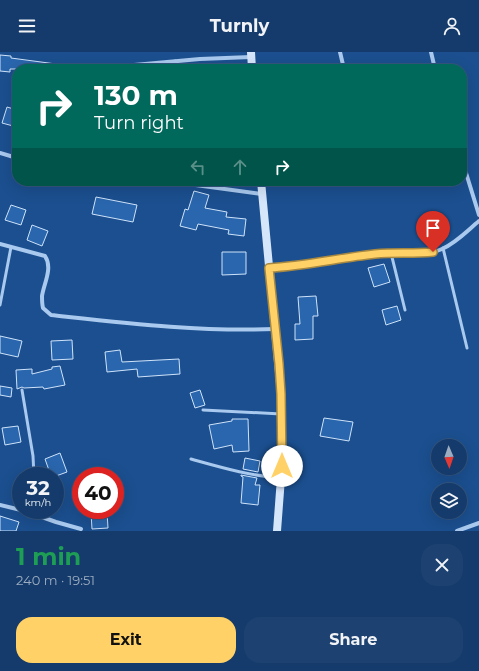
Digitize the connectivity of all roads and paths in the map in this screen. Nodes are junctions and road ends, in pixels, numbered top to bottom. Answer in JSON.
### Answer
{"nodes":[{"id":1,"x":340,"y":52,"type":"edge"},
{"id":2,"x":431,"y":52,"type":"edge"},
{"id":3,"x":251,"y":54,"type":"edge"},
{"id":4,"x":175,"y":61,"type":"junction"},
{"id":5,"x":144,"y":64,"type":"edge"},
{"id":6,"x":175,"y":64,"type":"edge"},
{"id":7,"x":252,"y":64,"type":"edge"},
{"id":8,"x":343,"y":64,"type":"edge"},
{"id":9,"x":434,"y":64,"type":"edge"},
{"id":10,"x":0,"y":153,"type":"edge"},
{"id":11,"x":12,"y":157,"type":"edge"},
{"id":12,"x":467,"y":176,"type":"edge"},
{"id":13,"x":203,"y":186,"type":"edge"},
{"id":14,"x":261,"y":186,"type":"edge"},
{"id":15,"x":262,"y":194,"type":"junction"},
{"id":16,"x":479,"y":215,"type":"edge"},
{"id":17,"x":479,"y":221,"type":"edge"},
{"id":18,"x":0,"y":244,"type":"edge"},
{"id":19,"x":11,"y":247,"type":"junction"},
{"id":20,"x":443,"y":248,"type":"junction"},
{"id":21,"x":392,"y":253,"type":"junction"},
{"id":22,"x":269,"y":268,"type":"junction"},
{"id":23,"x":0,"y":306,"type":"edge"},
{"id":24,"x":405,"y":310,"type":"dead end"},
{"id":25,"x":276,"y":329,"type":"junction"},
{"id":26,"x":467,"y":348,"type":"dead end"},
{"id":27,"x":22,"y":390,"type":"dead end"},
{"id":28,"x":203,"y":410,"type":"dead end"},
{"id":29,"x":281,"y":414,"type":"junction"},
{"id":30,"x":191,"y":459,"type":"dead end"},
{"id":31,"x":34,"y":467,"type":"edge"},
{"id":32,"x":281,"y":478,"type":"junction"},
{"id":33,"x":0,"y":505,"type":"edge"},
{"id":34,"x":12,"y":508,"type":"edge"},
{"id":35,"x":54,"y":519,"type":"edge"},
{"id":36,"x":479,"y":523,"type":"edge"},
{"id":37,"x":81,"y":529,"type":"dead end"},
{"id":38,"x":277,"y":531,"type":"edge"},
{"id":39,"x":457,"y":531,"type":"edge"}],
"edges":[{"from":1,"to":8,"type":"street"},
{"from":2,"to":9,"type":"street"},
{"from":3,"to":4,"type":"street"},
{"from":3,"to":7,"type":"street"},
{"from":4,"to":5,"type":"street"},
{"from":4,"to":6,"type":"lane"},
{"from":10,"to":11,"type":"street"},
{"from":12,"to":16,"type":"street"},
{"from":13,"to":15,"type":"street"},
{"from":14,"to":15,"type":"street"},
{"from":15,"to":22,"type":"street"},
{"from":17,"to":20,"type":"street"},
{"from":18,"to":19,"type":"street"},
{"from":19,"to":23,"type":"lane"},
{"from":19,"to":25,"type":"street"},
{"from":20,"to":21,"type":"street"},
{"from":20,"to":26,"type":"lane"},
{"from":21,"to":22,"type":"street"},
{"from":21,"to":24,"type":"lane"},
{"from":22,"to":25,"type":"street"},
{"from":25,"to":29,"type":"street"},
{"from":27,"to":31,"type":"lane"},
{"from":28,"to":29,"type":"lane"},
{"from":29,"to":32,"type":"street"},
{"from":30,"to":32,"type":"lane"},
{"from":32,"to":38,"type":"street"},
{"from":33,"to":34,"type":"street"},
{"from":35,"to":37,"type":"street"},
{"from":36,"to":39,"type":"street"}]}
